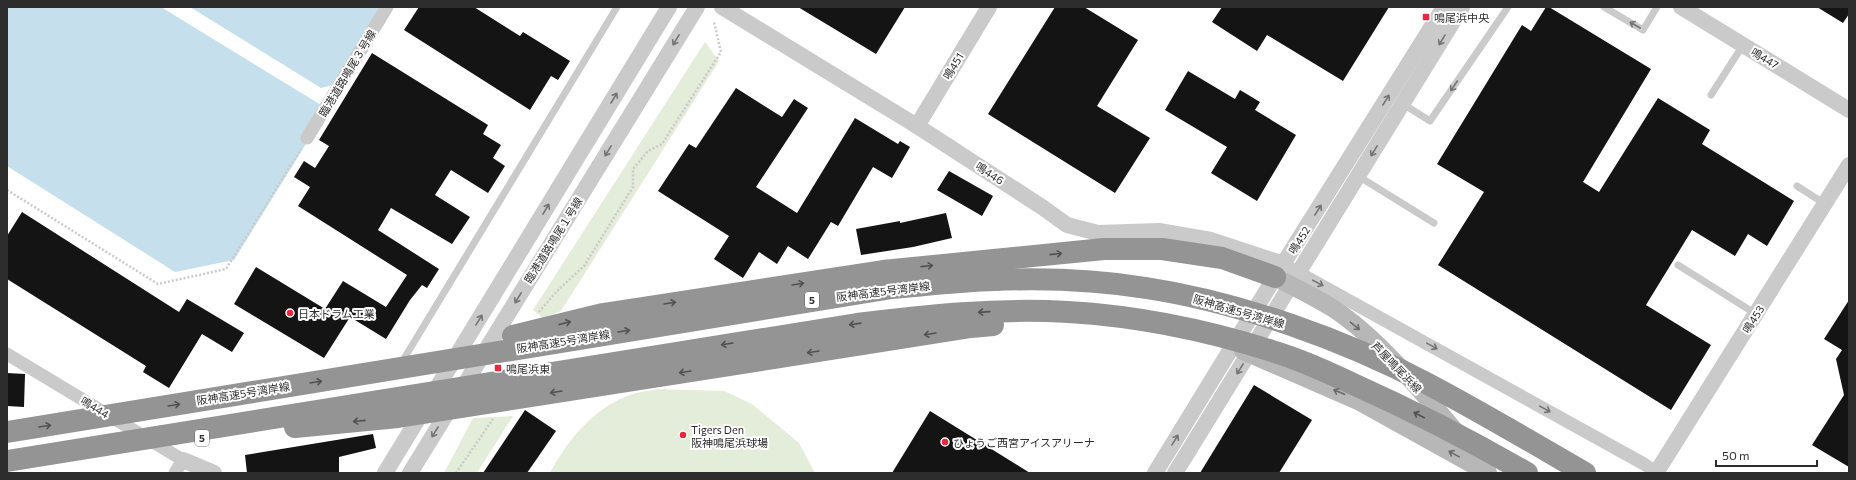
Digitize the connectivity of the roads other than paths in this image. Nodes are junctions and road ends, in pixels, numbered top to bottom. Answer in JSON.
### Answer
{"nodes":[{"id":1,"x":387,"y":7,"type":"edge"},
{"id":2,"x":618,"y":7,"type":"edge"},
{"id":3,"x":669,"y":7,"type":"edge"},
{"id":4,"x":696,"y":7,"type":"edge"},
{"id":5,"x":722,"y":7,"type":"edge"},
{"id":6,"x":989,"y":7,"type":"edge"},
{"id":7,"x":1444,"y":7,"type":"edge"},
{"id":8,"x":1462,"y":7,"type":"edge"},
{"id":9,"x":1508,"y":7,"type":"edge"},
{"id":10,"x":1604,"y":7,"type":"edge"},
{"id":11,"x":1657,"y":7,"type":"edge"},
{"id":12,"x":1681,"y":7,"type":"edge"},
{"id":13,"x":1743,"y":45,"type":"junction"},
{"id":14,"x":1711,"y":95,"type":"dead end"},
{"id":15,"x":1403,"y":104,"type":"junction"},
{"id":16,"x":1849,"y":110,"type":"edge"},
{"id":17,"x":917,"y":126,"type":"junction"},
{"id":18,"x":307,"y":138,"type":"road end"},
{"id":19,"x":1849,"y":165,"type":"edge"},
{"id":20,"x":1358,"y":176,"type":"junction"},
{"id":21,"x":1797,"y":186,"type":"dead end"},
{"id":22,"x":1825,"y":204,"type":"junction"},
{"id":23,"x":1434,"y":222,"type":"dead end"},
{"id":24,"x":1678,"y":265,"type":"dead end"},
{"id":25,"x":1287,"y":275,"type":"junction"},
{"id":26,"x":1756,"y":314,"type":"junction"},
{"id":27,"x":1241,"y":350,"type":"junction"},
{"id":28,"x":7,"y":354,"type":"edge"},
{"id":29,"x":405,"y":358,"type":"dead end"},
{"id":30,"x":351,"y":376,"type":"junction"},
{"id":31,"x":7,"y":432,"type":"edge"},
{"id":32,"x":7,"y":461,"type":"edge"},
{"id":33,"x":179,"y":466,"type":"edge"},
{"id":34,"x":214,"y":473,"type":"edge"},
{"id":35,"x":385,"y":473,"type":"edge"},
{"id":36,"x":410,"y":473,"type":"edge"},
{"id":37,"x":1155,"y":473,"type":"edge"},
{"id":38,"x":1175,"y":473,"type":"edge"},
{"id":39,"x":1488,"y":473,"type":"edge"},
{"id":40,"x":1505,"y":473,"type":"edge"},
{"id":41,"x":1527,"y":473,"type":"edge"},
{"id":42,"x":1585,"y":473,"type":"edge"},
{"id":43,"x":1656,"y":473,"type":"edge"}],
"edges":[{"from":1,"to":18,"type":"street","name":"臨港道路鳴尾３号線"},
{"from":2,"to":29,"type":"lane"},
{"from":35,"to":3,"type":"street","name":"臨港道路鳴尾１号線","one_way":true},
{"from":4,"to":36,"type":"street","name":"臨港道路鳴尾１号線","one_way":true},
{"from":5,"to":17,"type":"street","name":"鳴446"},
{"from":6,"to":17,"type":"street","name":"鳴451"},
{"from":25,"to":7,"type":"street","name":"鳴452","one_way":true},
{"from":8,"to":15,"type":"street","name":"鳴452","one_way":true},
{"from":9,"to":15,"type":"lane","one_way":true},
{"from":11,"to":10,"type":"lane","one_way":true},
{"from":12,"to":13,"type":"street","name":"鳴447"},
{"from":13,"to":14,"type":"lane"},
{"from":13,"to":16,"type":"street","name":"鳴447"},
{"from":15,"to":20,"type":"street","name":"鳴452","one_way":true},
{"from":17,"to":25,"type":"street","name":"鳴446"},
{"from":19,"to":22,"type":"street","name":"鳴453"},
{"from":20,"to":23,"type":"lane"},
{"from":20,"to":25,"type":"street","name":"鳴452"},
{"from":21,"to":22,"type":"lane"},
{"from":22,"to":26,"type":"street","name":"鳴453"},
{"from":24,"to":26,"type":"lane"},
{"from":25,"to":27,"type":"street","name":"鳴452"},
{"from":30,"to":25,"type":"highway","number":"5","one_way":true},
{"from":25,"to":40,"type":"main road","name":"芦屋鳴尾浜線","one_way":true},
{"from":25,"to":43,"type":"street","one_way":true},
{"from":26,"to":43,"type":"street","name":"鳴453"},
{"from":27,"to":32,"type":"highway","number":"5","one_way":true},
{"from":37,"to":27,"type":"street","name":"鳴452","one_way":true},
{"from":27,"to":38,"type":"street","name":"鳴452","one_way":true},
{"from":39,"to":27,"type":"main road","one_way":true},
{"from":28,"to":33,"type":"street","name":"鳴444"},
{"from":31,"to":30,"type":"highway","name":"阪神高速5号湾岸線","number":"5","one_way":true},
{"from":30,"to":42,"type":"highway","name":"阪神高速5号湾岸線","number":"5","one_way":true},
{"from":41,"to":32,"type":"highway","number":"5","one_way":true},
{"from":33,"to":34,"type":"street","name":"鳴444"}]}
